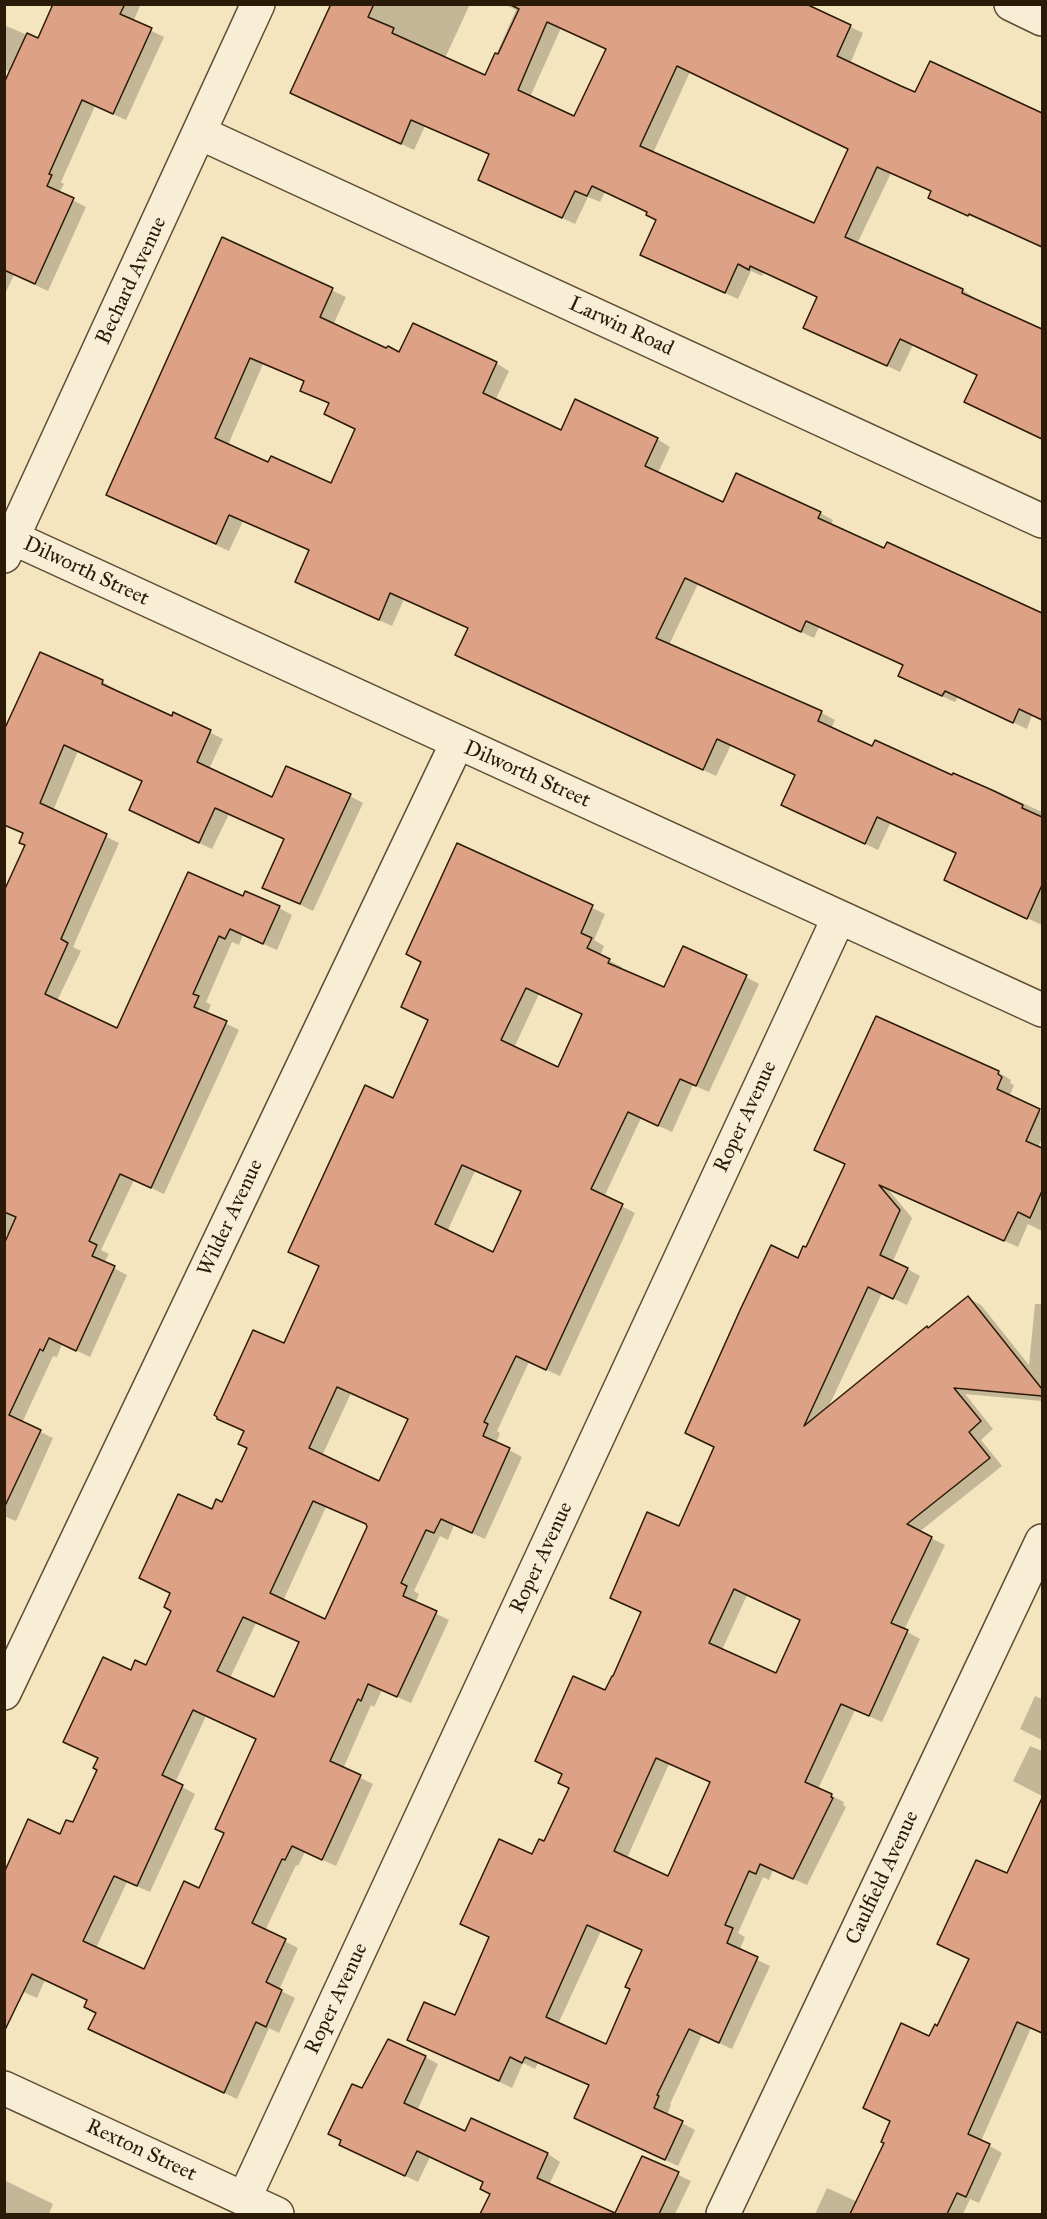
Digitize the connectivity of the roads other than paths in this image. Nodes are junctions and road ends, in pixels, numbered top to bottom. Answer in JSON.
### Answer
{"nodes":[{"id":1,"x":258,"y":4,"type":"edge"},
{"id":2,"x":1011,"y":4,"type":"edge"},
{"id":3,"x":1042,"y":19,"type":"edge"},
{"id":4,"x":200,"y":133,"type":"junction"},
{"id":5,"x":1042,"y":521,"type":"edge"},
{"id":6,"x":9,"y":547,"type":"edge"},
{"id":7,"x":457,"y":743,"type":"junction"},
{"id":8,"x":839,"y":917,"type":"junction"},
{"id":9,"x":1042,"y":1010,"type":"edge"},
{"id":10,"x":1042,"y":1541,"type":"edge"},
{"id":11,"x":4,"y":1693,"type":"edge"},
{"id":12,"x":4,"y":2088,"type":"edge"},
{"id":13,"x":244,"y":2199,"type":"junction"},
{"id":14,"x":277,"y":2214,"type":"edge"},
{"id":15,"x":723,"y":2214,"type":"edge"}],
"edges":[{"from":1,"to":4,"type":"street","name":"Bechard Avenue"},
{"from":2,"to":3,"type":"street"},
{"from":4,"to":5,"type":"street","name":"Larwin Road"},
{"from":4,"to":6,"type":"street","name":"Bechard Avenue"},
{"from":6,"to":7,"type":"street","name":"Dilworth Street"},
{"from":7,"to":8,"type":"street","name":"Dilworth Street"},
{"from":7,"to":11,"type":"street","name":"Wilder Avenue"},
{"from":8,"to":9,"type":"street","name":"Dilworth Street"},
{"from":8,"to":13,"type":"street","name":"Roper Avenue"},
{"from":10,"to":15,"type":"street","name":"Caulfield Avenue"},
{"from":12,"to":13,"type":"street","name":"Rexton Street"},
{"from":13,"to":14,"type":"street","name":"Rexton Street"}]}
